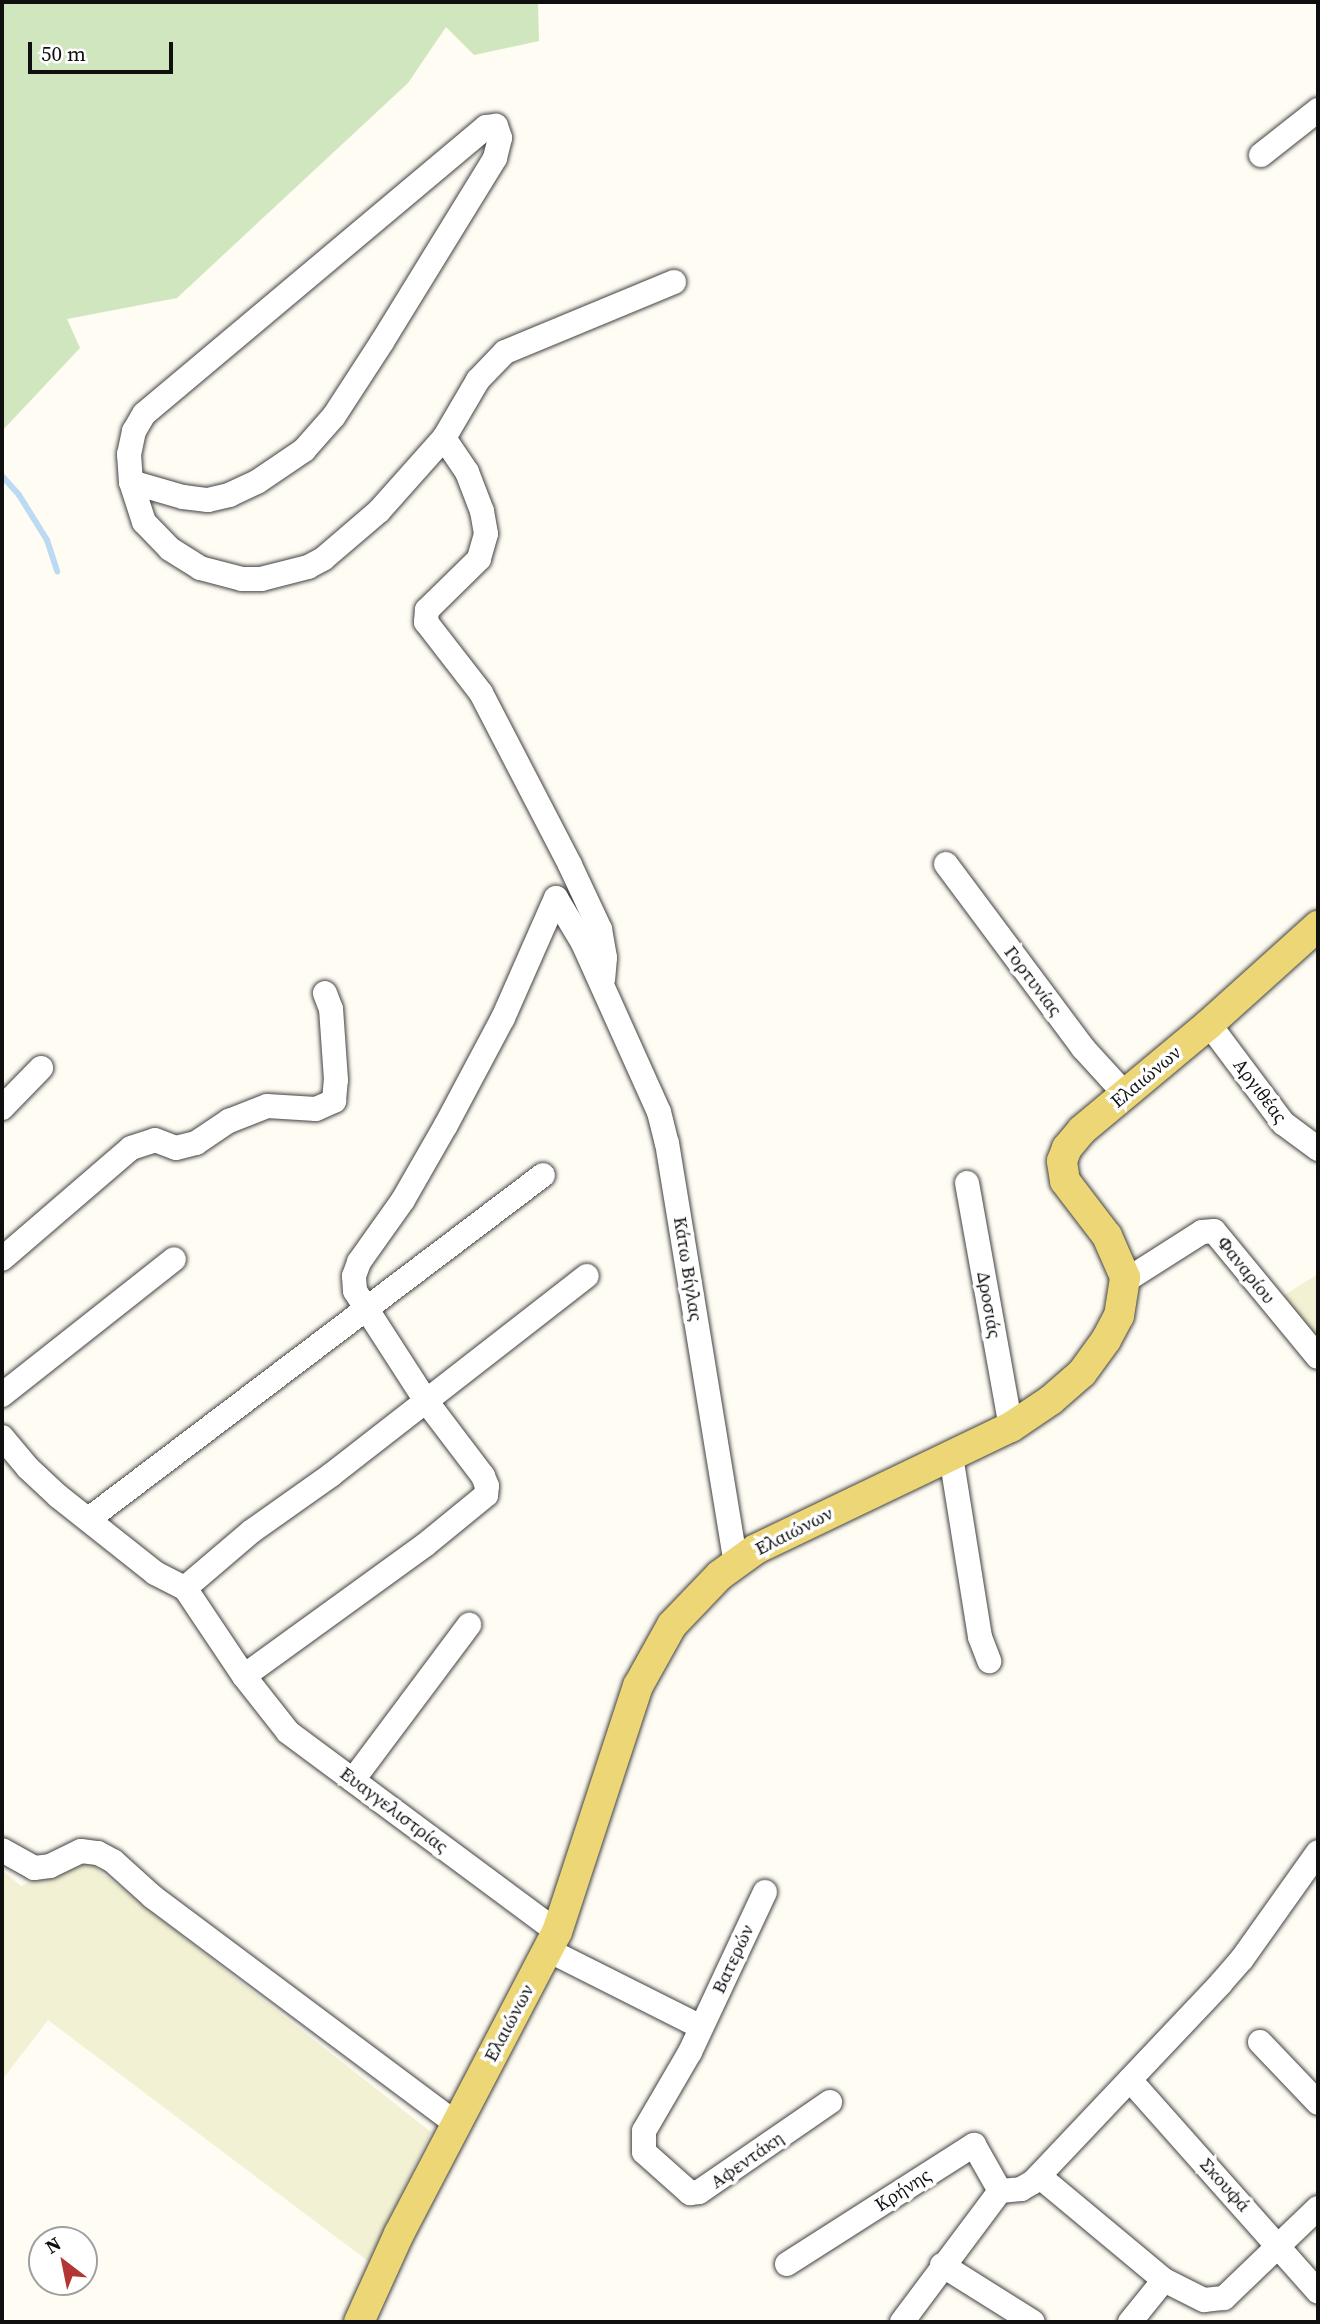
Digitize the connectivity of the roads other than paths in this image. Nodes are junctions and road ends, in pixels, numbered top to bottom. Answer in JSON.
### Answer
{"nodes":[{"id":1,"x":1318,"y":110,"type":"edge"},
{"id":2,"x":1261,"y":155,"type":"dead end"},
{"id":3,"x":674,"y":282,"type":"dead end"},
{"id":4,"x":444,"y":439,"type":"junction"},
{"id":5,"x":131,"y":482,"type":"junction"},
{"id":6,"x":946,"y":864,"type":"dead end"},
{"id":7,"x":1318,"y":926,"type":"edge"},
{"id":8,"x":602,"y":985,"type":"junction"},
{"id":9,"x":325,"y":993,"type":"dead end"},
{"id":10,"x":1209,"y":1024,"type":"junction"},
{"id":11,"x":41,"y":1068,"type":"dead end"},
{"id":12,"x":1125,"y":1094,"type":"junction"},
{"id":13,"x":2,"y":1108,"type":"edge"},
{"id":14,"x":1318,"y":1149,"type":"edge"},
{"id":15,"x":543,"y":1175,"type":"dead end"},
{"id":16,"x":967,"y":1183,"type":"dead end"},
{"id":17,"x":2,"y":1259,"type":"edge"},
{"id":18,"x":174,"y":1259,"type":"dead end"},
{"id":19,"x":587,"y":1276,"type":"dead end"},
{"id":20,"x":1125,"y":1282,"type":"junction"},
{"id":21,"x":368,"y":1310,"type":"junction"},
{"id":22,"x":1318,"y":1357,"type":"edge"},
{"id":23,"x":2,"y":1395,"type":"edge"},
{"id":24,"x":426,"y":1401,"type":"junction"},
{"id":25,"x":1011,"y":1427,"type":"junction"},
{"id":26,"x":2,"y":1437,"type":"edge"},
{"id":27,"x":951,"y":1457,"type":"junction"},
{"id":28,"x":90,"y":1518,"type":"junction"},
{"id":29,"x":736,"y":1564,"type":"junction"},
{"id":30,"x":185,"y":1588,"type":"junction"},
{"id":31,"x":469,"y":1625,"type":"dead end"},
{"id":32,"x":989,"y":1661,"type":"dead end"},
{"id":33,"x":244,"y":1676,"type":"junction"},
{"id":34,"x":353,"y":1780,"type":"junction"},
{"id":35,"x":2,"y":1850,"type":"edge"},
{"id":36,"x":1318,"y":1852,"type":"edge"},
{"id":37,"x":765,"y":1892,"type":"dead end"},
{"id":38,"x":552,"y":1941,"type":"junction"},
{"id":39,"x":701,"y":2027,"type":"junction"},
{"id":40,"x":1259,"y":2042,"type":"dead end"},
{"id":41,"x":1130,"y":2080,"type":"junction"},
{"id":42,"x":830,"y":2102,"type":"dead end"},
{"id":43,"x":1318,"y":2103,"type":"edge"},
{"id":44,"x":456,"y":2124,"type":"junction"},
{"id":45,"x":1039,"y":2176,"type":"junction"},
{"id":46,"x":1000,"y":2191,"type":"junction"},
{"id":47,"x":1318,"y":2208,"type":"edge"},
{"id":48,"x":1279,"y":2244,"type":"junction"},
{"id":49,"x":787,"y":2264,"type":"dead end"},
{"id":50,"x":942,"y":2265,"type":"junction"},
{"id":51,"x":1164,"y":2280,"type":"junction"},
{"id":52,"x":1318,"y":2292,"type":"edge"},
{"id":53,"x":359,"y":2322,"type":"edge"},
{"id":54,"x":902,"y":2322,"type":"edge"},
{"id":55,"x":1033,"y":2322,"type":"edge"},
{"id":56,"x":1129,"y":2322,"type":"edge"}],
"edges":[{"from":1,"to":2,"type":"street"},
{"from":3,"to":4,"type":"street"},
{"from":4,"to":5,"type":"street"},
{"from":4,"to":8,"type":"street"},
{"from":5,"to":5,"type":"street"},
{"from":6,"to":12,"type":"street","name":"Γορτυνίας"},
{"from":7,"to":10,"type":"main road","name":"Ελαιώνων"},
{"from":8,"to":21,"type":"street","name":"Κάτω Βίγλας"},
{"from":8,"to":29,"type":"street","name":"Κάτω Βίγλας"},
{"from":9,"to":17,"type":"street"},
{"from":10,"to":12,"type":"main road","name":"Ελαιώνων"},
{"from":10,"to":14,"type":"street","name":"Αργιθέας"},
{"from":11,"to":13,"type":"street"},
{"from":12,"to":20,"type":"main road","name":"Ελαιώνων"},
{"from":15,"to":21,"type":"street"},
{"from":16,"to":25,"type":"street","name":"Δροσιάς"},
{"from":18,"to":23,"type":"street"},
{"from":19,"to":24,"type":"street"},
{"from":20,"to":22,"type":"street","name":"Φαναρίου"},
{"from":20,"to":25,"type":"main road","name":"Ελαιώνων"},
{"from":21,"to":24,"type":"street"},
{"from":21,"to":28,"type":"street"},
{"from":24,"to":30,"type":"street"},
{"from":24,"to":33,"type":"street"},
{"from":25,"to":27,"type":"main road","name":"Ελαιώνων"},
{"from":26,"to":28,"type":"street"},
{"from":27,"to":29,"type":"main road","name":"Ελαιώνων"},
{"from":27,"to":32,"type":"street"},
{"from":28,"to":30,"type":"street"},
{"from":29,"to":38,"type":"main road","name":"Ελαιώνων"},
{"from":30,"to":33,"type":"street","name":"Ευαγγελιστρίας"},
{"from":31,"to":34,"type":"street"},
{"from":33,"to":34,"type":"street","name":"Ευαγγελιστρίας"},
{"from":34,"to":38,"type":"street","name":"Ευαγγελιστρίας"},
{"from":35,"to":44,"type":"street"},
{"from":36,"to":41,"type":"street"},
{"from":37,"to":39,"type":"street","name":"Βατερών"},
{"from":38,"to":39,"type":"street","name":"Ευαγγελιστρίας"},
{"from":38,"to":44,"type":"main road","name":"Ελαιώνων"},
{"from":39,"to":42,"type":"street","name":"Αφεντάκη"},
{"from":40,"to":43,"type":"street"},
{"from":41,"to":45,"type":"street"},
{"from":41,"to":48,"type":"street","name":"Σκουφά"},
{"from":44,"to":53,"type":"main road","name":"Ελαιώνων"},
{"from":45,"to":46,"type":"street"},
{"from":45,"to":51,"type":"street"},
{"from":46,"to":49,"type":"street","name":"Κρήνης"},
{"from":46,"to":50,"type":"street"},
{"from":47,"to":48,"type":"street"},
{"from":48,"to":51,"type":"street"},
{"from":48,"to":52,"type":"street","name":"Σκουφά"},
{"from":50,"to":54,"type":"street"},
{"from":50,"to":55,"type":"street"},
{"from":51,"to":56,"type":"street"}]}
